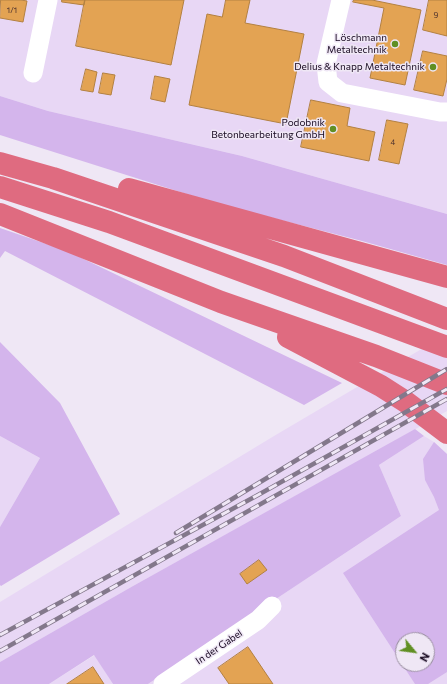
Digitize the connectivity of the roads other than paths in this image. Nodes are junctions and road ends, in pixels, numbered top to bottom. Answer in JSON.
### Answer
{"nodes":[{"id":1,"x":48,"y":0,"type":"edge"},
{"id":2,"x":341,"y":0,"type":"edge"},
{"id":3,"x":33,"y":73,"type":"dead end"},
{"id":4,"x":447,"y":112,"type":"edge"},
{"id":5,"x":0,"y":163,"type":"edge"},
{"id":6,"x":53,"y":178,"type":"junction"},
{"id":7,"x":0,"y":187,"type":"edge"},
{"id":8,"x":0,"y":214,"type":"edge"},
{"id":9,"x":447,"y":277,"type":"edge"},
{"id":10,"x":221,"y":302,"type":"junction"},
{"id":11,"x":444,"y":318,"type":"edge"},
{"id":12,"x":447,"y":347,"type":"edge"},
{"id":13,"x":447,"y":384,"type":"edge"},
{"id":14,"x":447,"y":434,"type":"edge"},
{"id":15,"x":272,"y":606,"type":"dead end"},
{"id":16,"x":163,"y":684,"type":"edge"}],
"edges":[{"from":1,"to":3,"type":"street"},
{"from":2,"to":4,"type":"street"},
{"from":5,"to":6,"type":"highway"},
{"from":6,"to":9,"type":"highway"},
{"from":6,"to":11,"type":"highway"},
{"from":7,"to":12,"type":"highway"},
{"from":8,"to":10,"type":"highway"},
{"from":10,"to":13,"type":"highway"},
{"from":10,"to":14,"type":"highway"},
{"from":15,"to":16,"type":"street","name":"In der Gabel"}]}
